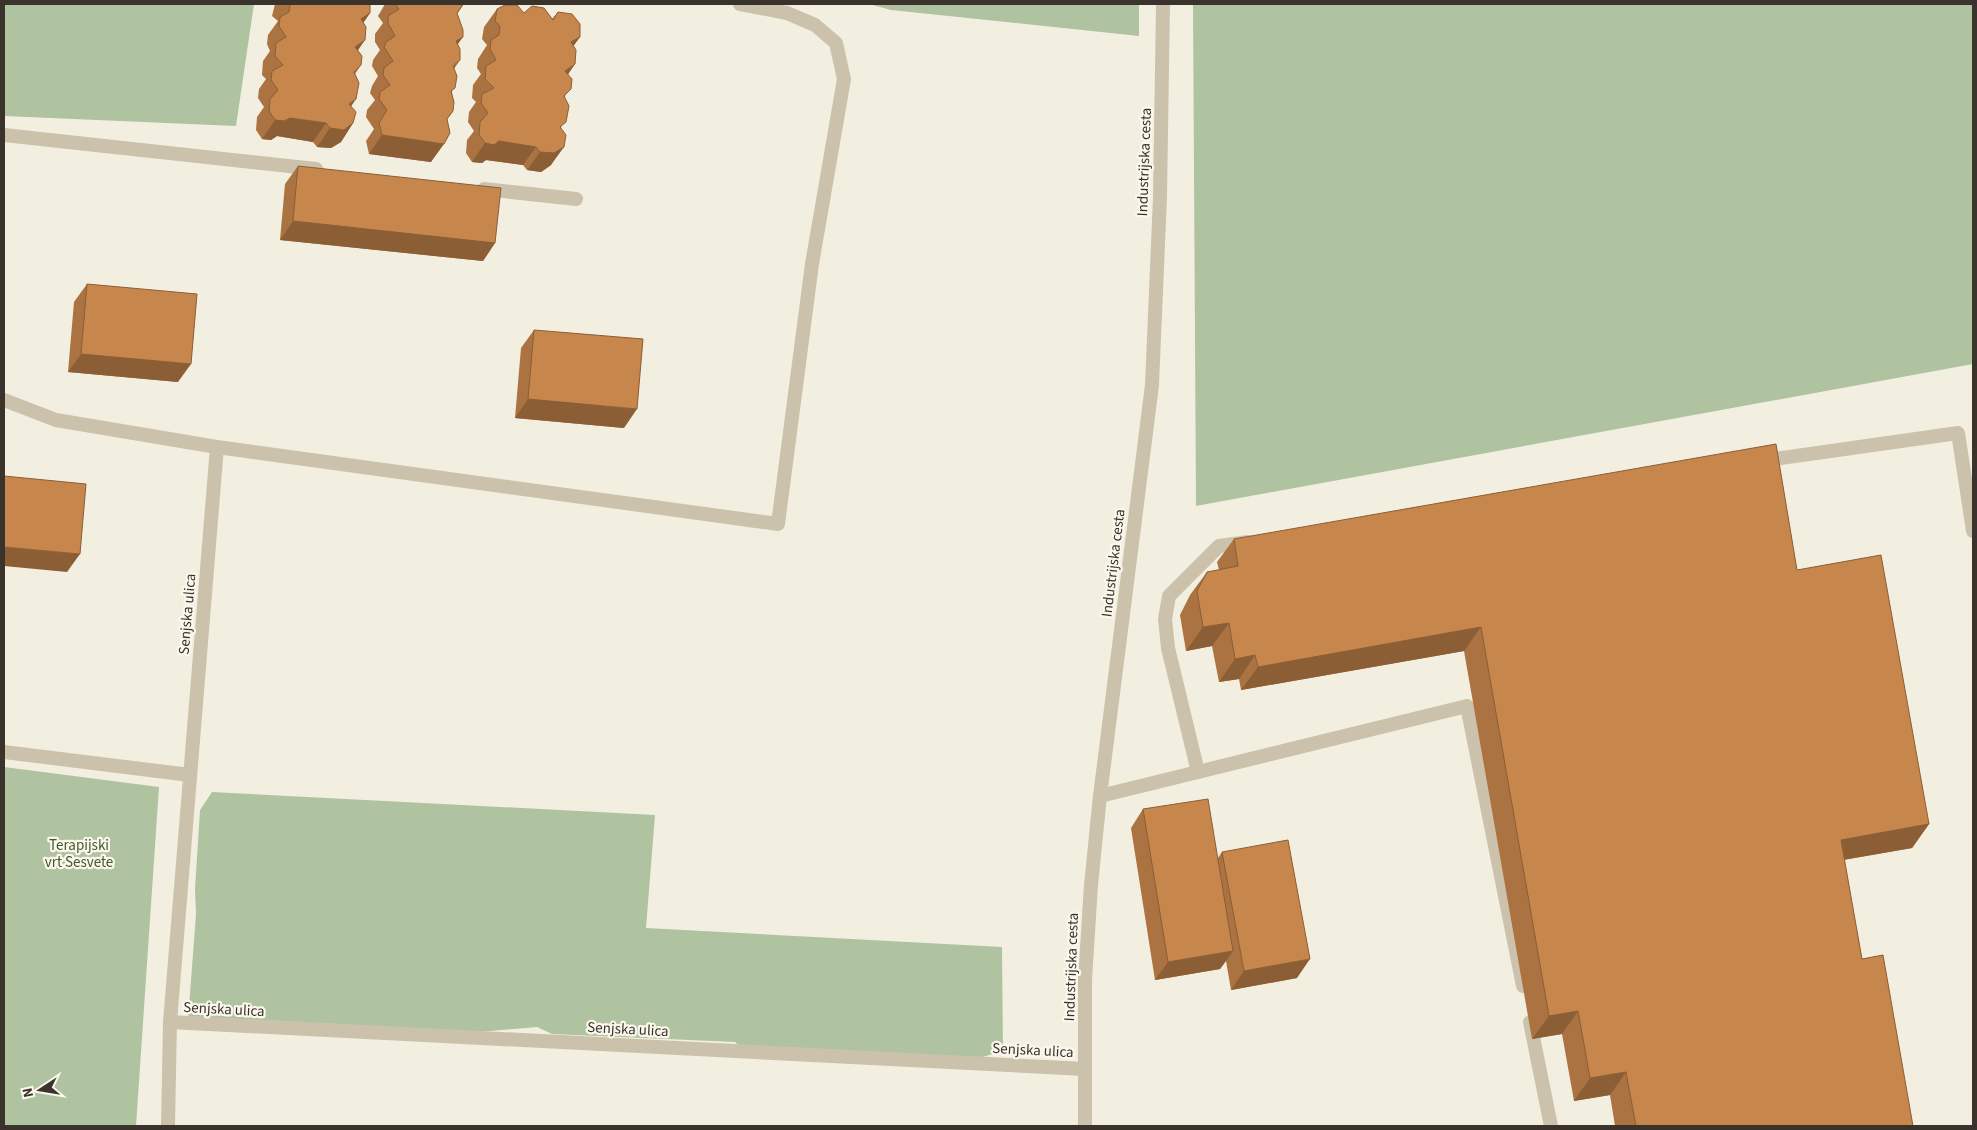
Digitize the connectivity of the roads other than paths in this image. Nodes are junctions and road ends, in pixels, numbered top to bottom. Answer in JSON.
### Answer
{"nodes":[{"id":1,"x":740,"y":4,"type":"edge"},
{"id":2,"x":1163,"y":4,"type":"edge"},
{"id":3,"x":4,"y":135,"type":"edge"},
{"id":4,"x":330,"y":171,"type":"edge"},
{"id":5,"x":468,"y":187,"type":"edge"},
{"id":6,"x":576,"y":199,"type":"dead end"},
{"id":7,"x":4,"y":400,"type":"edge"},
{"id":8,"x":217,"y":447,"type":"junction"},
{"id":9,"x":1742,"y":463,"type":"edge"},
{"id":10,"x":1973,"y":531,"type":"edge"},
{"id":11,"x":1258,"y":540,"type":"edge"},
{"id":12,"x":4,"y":752,"type":"edge"},
{"id":13,"x":1198,"y":772,"type":"junction"},
{"id":14,"x":190,"y":775,"type":"junction"},
{"id":15,"x":1100,"y":796,"type":"junction"},
{"id":16,"x":170,"y":1022,"type":"junction"},
{"id":17,"x":1085,"y":1068,"type":"junction"},
{"id":18,"x":168,"y":1126,"type":"edge"},
{"id":19,"x":1085,"y":1126,"type":"edge"},
{"id":20,"x":1551,"y":1126,"type":"edge"}],
"edges":[{"from":1,"to":8,"type":"street"},
{"from":2,"to":15,"type":"street","name":"Industrijska cesta"},
{"from":3,"to":4,"type":"street"},
{"from":5,"to":6,"type":"street"},
{"from":7,"to":8,"type":"street"},
{"from":8,"to":14,"type":"street","name":"Senjska ulica"},
{"from":9,"to":10,"type":"street"},
{"from":11,"to":13,"type":"street"},
{"from":12,"to":14,"type":"street"},
{"from":13,"to":15,"type":"street"},
{"from":13,"to":20,"type":"street"},
{"from":14,"to":16,"type":"street","name":"Senjska ulica"},
{"from":15,"to":17,"type":"street","name":"Industrijska cesta"},
{"from":16,"to":17,"type":"street","name":"Senjska ulica"},
{"from":16,"to":18,"type":"street","name":"Senjska ulica"},
{"from":17,"to":19,"type":"street","name":"Industrijska cesta"}]}
